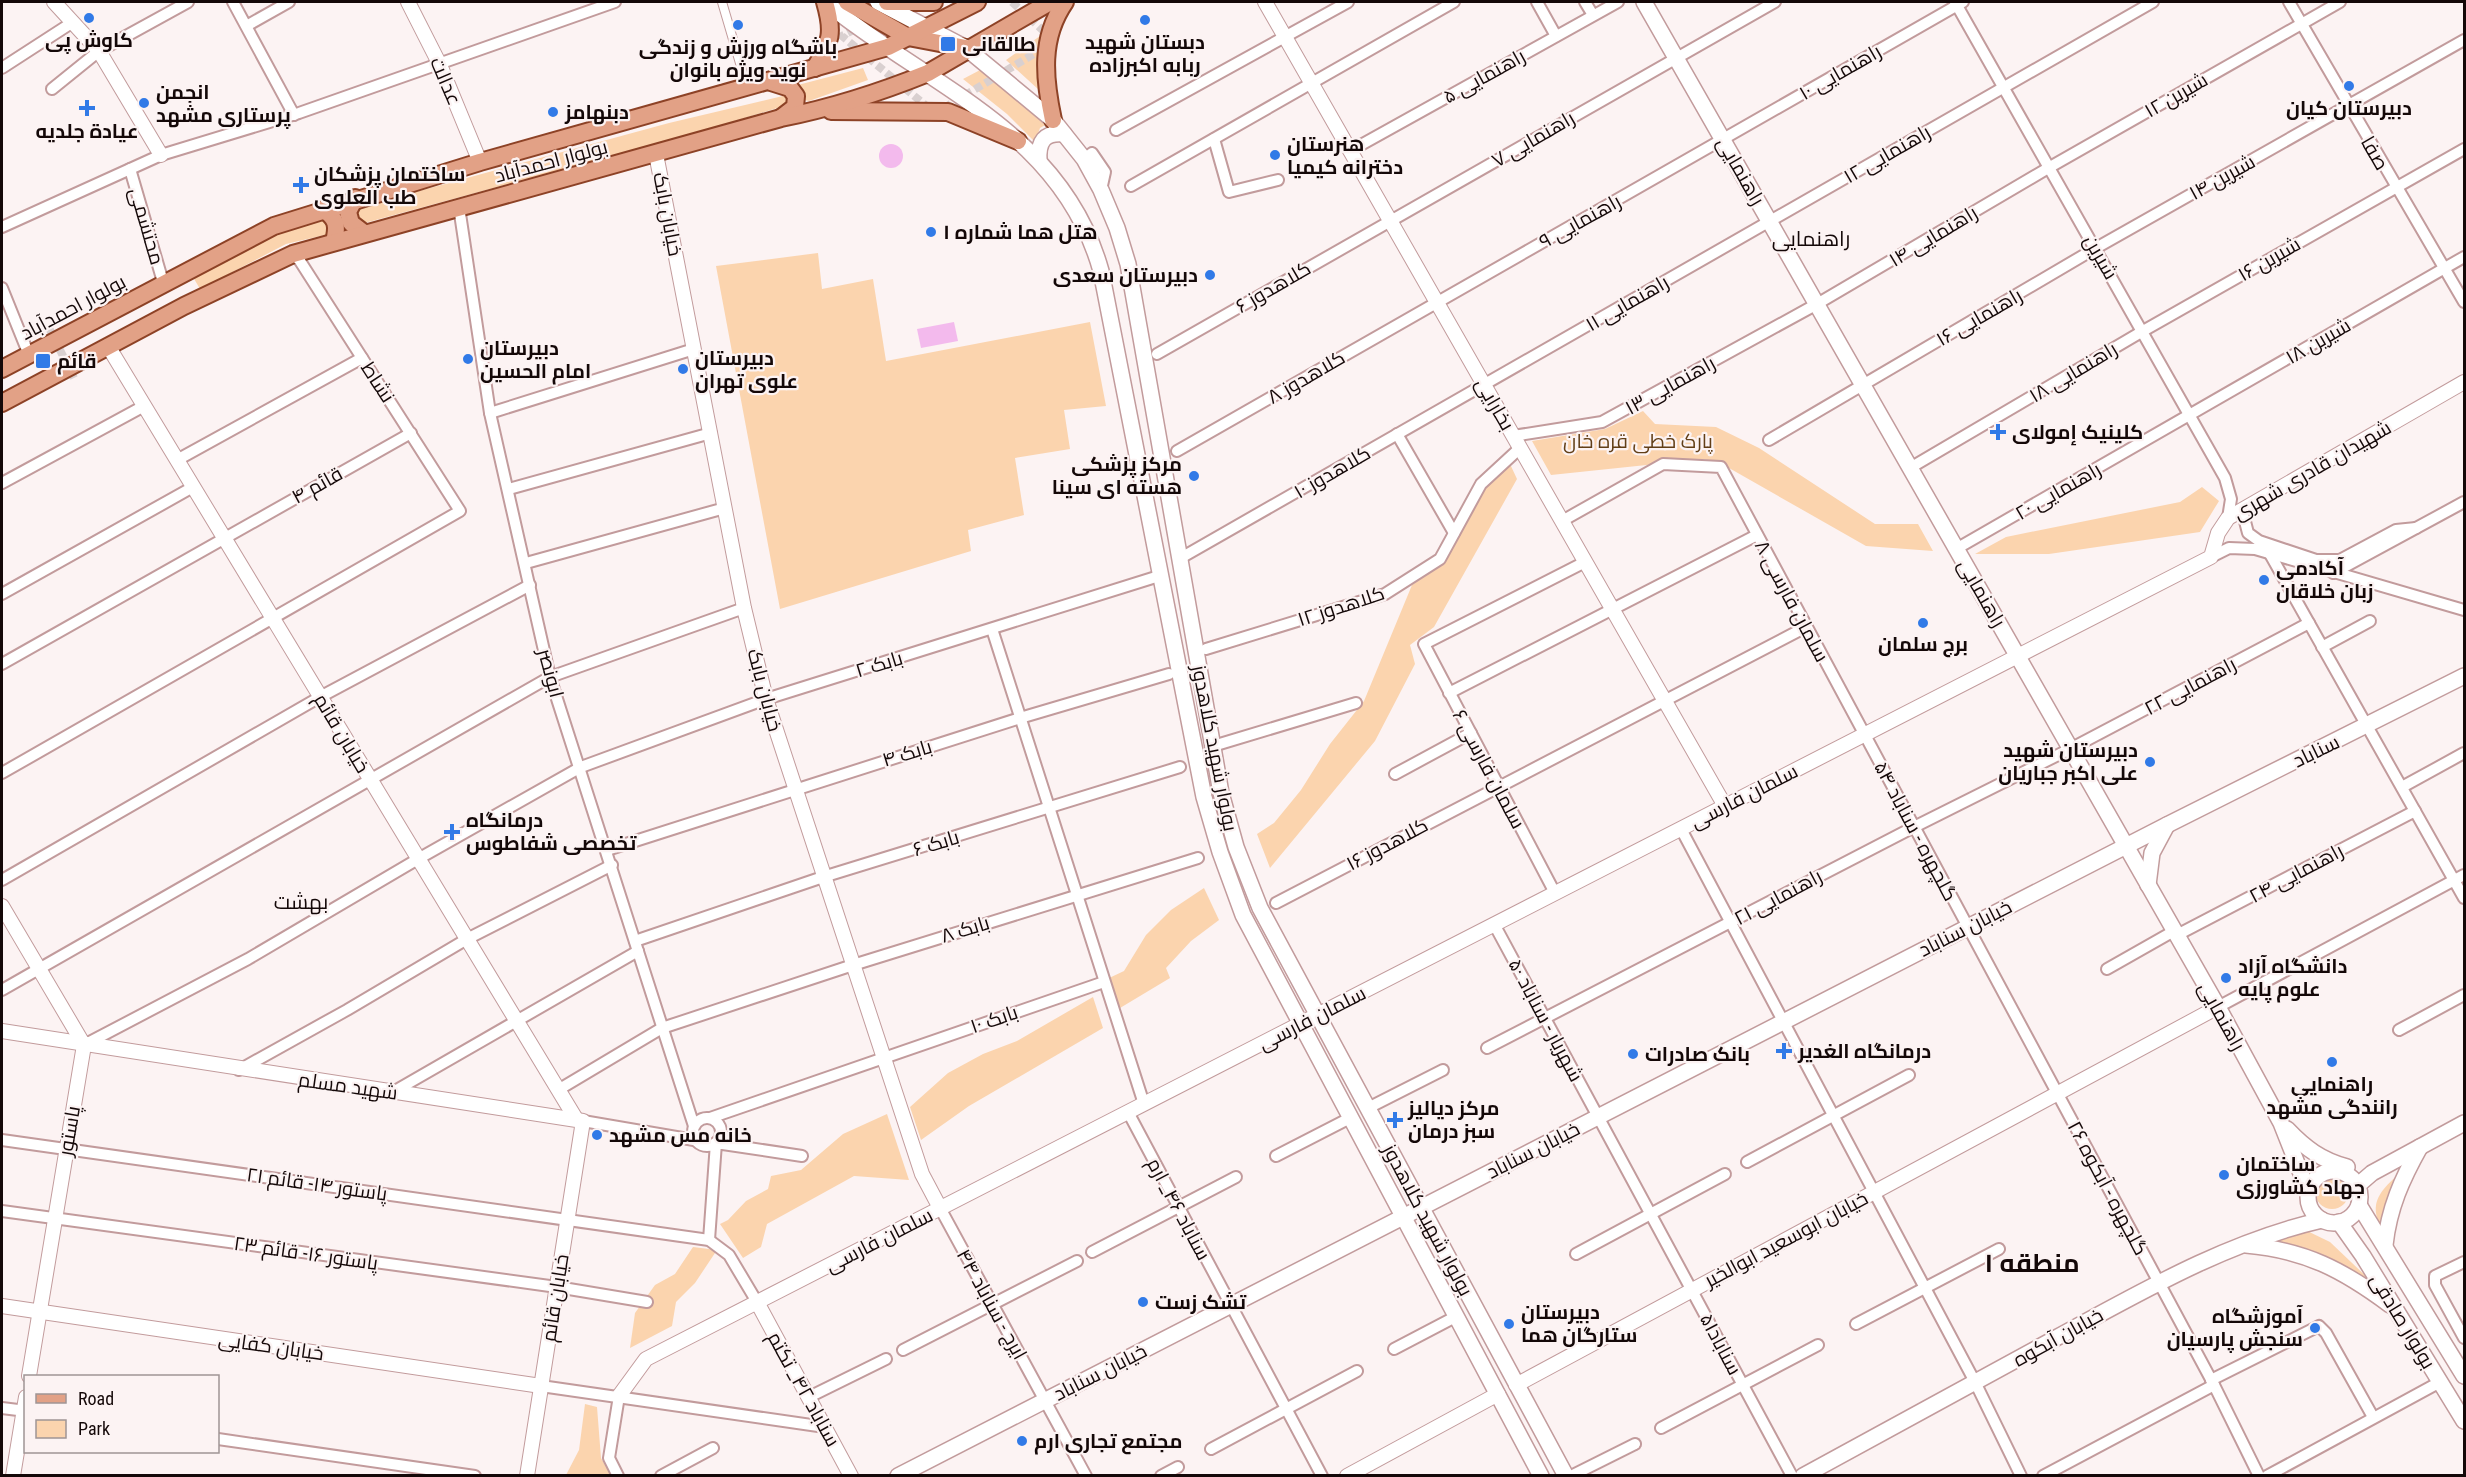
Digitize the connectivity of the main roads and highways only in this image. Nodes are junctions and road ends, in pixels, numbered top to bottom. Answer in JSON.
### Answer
{"nodes":[{"id":1,"x":825,"y":2,"type":"edge"},
{"id":2,"x":847,"y":2,"type":"edge"},
{"id":3,"x":878,"y":2,"type":"edge"},
{"id":4,"x":887,"y":2,"type":"tunnel mouth"},
{"id":5,"x":934,"y":2,"type":"edge"},
{"id":6,"x":977,"y":2,"type":"edge"},
{"id":7,"x":1050,"y":2,"type":"edge"},
{"id":8,"x":1065,"y":2,"type":"edge"},
{"id":9,"x":1644,"y":2,"type":"edge"},
{"id":10,"x":927,"y":29,"type":"junction"},
{"id":11,"x":908,"y":37,"type":"junction"},
{"id":12,"x":888,"y":47,"type":"junction"},
{"id":13,"x":966,"y":48,"type":"junction"},
{"id":14,"x":815,"y":68,"type":"junction"},
{"id":15,"x":928,"y":73,"type":"junction"},
{"id":16,"x":771,"y":81,"type":"junction"},
{"id":17,"x":821,"y":110,"type":"junction"},
{"id":18,"x":781,"y":118,"type":"junction"},
{"id":19,"x":1053,"y":120,"type":"junction"},
{"id":20,"x":1064,"y":134,"type":"junction"},
{"id":21,"x":1018,"y":141,"type":"junction"},
{"id":22,"x":1039,"y":160,"type":"junction"},
{"id":23,"x":355,"y":198,"type":"junction"},
{"id":24,"x":322,"y":208,"type":"junction"},
{"id":25,"x":364,"y":233,"type":"junction"},
{"id":26,"x":334,"y":242,"type":"junction"},
{"id":27,"x":2,"y":369,"type":"edge"},
{"id":28,"x":2,"y":403,"type":"edge"},
{"id":29,"x":2464,"y":676,"type":"edge"},
{"id":30,"x":2167,"y":825,"type":"junction"},
{"id":31,"x":2126,"y":846,"type":"junction"},
{"id":32,"x":2148,"y":885,"type":"junction"},
{"id":33,"x":2281,"y":1123,"type":"junction"},
{"id":34,"x":2464,"y":1125,"type":"edge"},
{"id":35,"x":2420,"y":1147,"type":"junction"},
{"id":36,"x":2372,"y":1173,"type":"junction"},
{"id":37,"x":2357,"y":1186,"type":"junction"},
{"id":38,"x":2308,"y":1191,"type":"junction"},
{"id":39,"x":2359,"y":1205,"type":"junction"},
{"id":40,"x":1422,"y":1208,"type":"junction"},
{"id":41,"x":1405,"y":1216,"type":"junction"},
{"id":42,"x":2322,"y":1220,"type":"junction"},
{"id":43,"x":2339,"y":1222,"type":"junction"},
{"id":44,"x":2240,"y":1245,"type":"junction"},
{"id":45,"x":2385,"y":1245,"type":"junction"},
{"id":46,"x":2398,"y":1312,"type":"junction"},
{"id":47,"x":2463,"y":1372,"type":"edge"},
{"id":48,"x":2464,"y":1421,"type":"edge"},
{"id":49,"x":898,"y":1476,"type":"edge"},
{"id":50,"x":1541,"y":1476,"type":"edge"},
{"id":51,"x":1566,"y":1476,"type":"edge"},
{"id":52,"x":1803,"y":1476,"type":"edge"}],
"edges":[{"from":1,"to":12,"type":"main road","name":"بولوار شهید کلاهدوز"},
{"from":1,"to":14,"type":"main road"},
{"from":2,"to":11,"type":"main road"},
{"from":3,"to":10,"type":"main road","name":"بولوار شهید کلاهدوز"},
{"from":4,"to":5,"type":"main road"},
{"from":6,"to":10,"type":"main road","name":"بولوار احمدآباد"},
{"from":7,"to":13,"type":"main road","name":"بولوار احمدآباد"},
{"from":8,"to":19,"type":"main road"},
{"from":9,"to":31,"type":"main road","name":"راهنمایی"},
{"from":10,"to":11,"type":"main road","name":"بولوار احمدآباد"},
{"from":10,"to":13,"type":"main road","name":"بولوار شهید کلاهدوز"},
{"from":11,"to":12,"type":"main road","name":"بولوار احمدآباد"},
{"from":11,"to":13,"type":"main road"},
{"from":12,"to":14,"type":"main road","name":"بولوار احمدآباد"},
{"from":12,"to":15,"type":"main road","name":"بولوار شهید کلاهدوز"},
{"from":13,"to":15,"type":"main road","name":"بولوار احمدآباد"},
{"from":13,"to":19,"type":"main road","name":"بولوار شهید کلاهدوز"},
{"from":14,"to":16,"type":"main road","name":"بولوار احمدآباد"},
{"from":15,"to":17,"type":"main road","name":"بولوار احمدآباد"},
{"from":15,"to":21,"type":"main road","name":"بولوار شهید کلاهدوز"},
{"from":16,"to":18,"type":"main road"},
{"from":16,"to":23,"type":"main road","name":"بولوار احمدآباد"},
{"from":17,"to":18,"type":"main road","name":"بولوار احمدآباد"},
{"from":17,"to":21,"type":"main road"},
{"from":18,"to":25,"type":"main road","name":"بولوار احمدآباد"},
{"from":19,"to":20,"type":"main road","name":"بولوار شهید کلاهدوز"},
{"from":20,"to":22,"type":"main road"},
{"from":20,"to":40,"type":"main road","name":"بولوار شهید کلاهدوز"},
{"from":21,"to":22,"type":"main road","name":"بولوار شهید کلاهدوز"},
{"from":22,"to":41,"type":"main road","name":"بولوار شهید کلاهدوز"},
{"from":23,"to":24,"type":"main road","name":"بولوار احمدآباد"},
{"from":23,"to":25,"type":"main road"},
{"from":24,"to":26,"type":"main road"},
{"from":24,"to":27,"type":"main road","name":"بولوار احمدآباد"},
{"from":25,"to":26,"type":"main road","name":"بولوار احمدآباد"},
{"from":26,"to":28,"type":"main road","name":"بولوار احمدآباد"},
{"from":29,"to":30,"type":"main road","name":"سناباد"},
{"from":30,"to":31,"type":"main road","name":"خیابان سناباد"},
{"from":30,"to":32,"type":"main road"},
{"from":31,"to":32,"type":"main road","name":"راهنمایی"},
{"from":31,"to":40,"type":"main road","name":"خیابان سناباد"},
{"from":32,"to":33,"type":"main road","name":"راهنمایی"},
{"from":33,"to":36,"type":"main road"},
{"from":33,"to":38,"type":"main road","name":"راهنمایی"},
{"from":34,"to":35,"type":"main road"},
{"from":35,"to":36,"type":"main road"},
{"from":35,"to":45,"type":"main road"},
{"from":36,"to":37,"type":"main road"},
{"from":37,"to":38,"type":"main road"},
{"from":37,"to":39,"type":"main road"},
{"from":38,"to":42,"type":"main road"},
{"from":39,"to":43,"type":"main road"},
{"from":39,"to":45,"type":"main road","name":"بولوار صادقی"},
{"from":40,"to":41,"type":"main road","name":"خیابان سناباد"},
{"from":40,"to":51,"type":"main road","name":"بولوار شهید کلاهدوز"},
{"from":41,"to":49,"type":"main road","name":"خیابان سناباد"},
{"from":41,"to":50,"type":"main road","name":"بولوار شهید کلاهدوز"},
{"from":42,"to":43,"type":"main road"},
{"from":42,"to":44,"type":"main road","name":"خیابان آبکوه"},
{"from":43,"to":46,"type":"main road","name":"بولوار صادقی"},
{"from":44,"to":46,"type":"main road"},
{"from":44,"to":52,"type":"main road","name":"خیابان آبکوه"},
{"from":45,"to":47,"type":"main road","name":"بولوار صادقی"},
{"from":46,"to":48,"type":"main road","name":"بولوار صادقی"}]}
